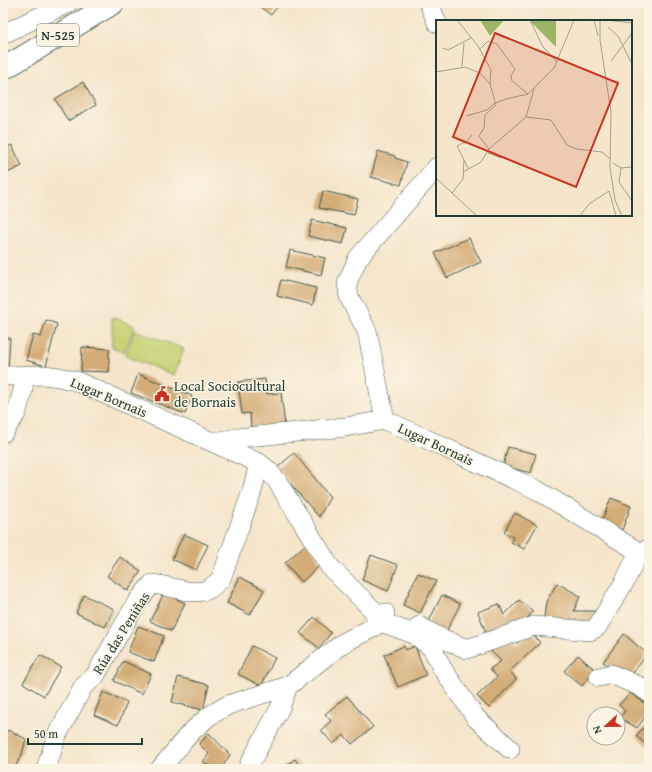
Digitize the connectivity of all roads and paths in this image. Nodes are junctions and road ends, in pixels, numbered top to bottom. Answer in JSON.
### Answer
{"nodes":[{"id":1,"x":68,"y":3,"type":"edge"},
{"id":2,"x":92,"y":3,"type":"edge"},
{"id":3,"x":113,"y":3,"type":"edge"},
{"id":4,"x":429,"y":3,"type":"edge"},
{"id":5,"x":436,"y":20,"type":"edge"},
{"id":6,"x":3,"y":34,"type":"edge"},
{"id":7,"x":3,"y":54,"type":"edge"},
{"id":8,"x":3,"y":69,"type":"edge"},
{"id":9,"x":436,"y":167,"type":"edge"},
{"id":10,"x":3,"y":376,"type":"edge"},
{"id":11,"x":24,"y":376,"type":"junction"},
{"id":12,"x":384,"y":420,"type":"junction"},
{"id":13,"x":3,"y":433,"type":"edge"},
{"id":14,"x":213,"y":442,"type":"junction"},
{"id":15,"x":258,"y":463,"type":"junction"},
{"id":16,"x":644,"y":550,"type":"edge"},
{"id":17,"x":378,"y":621,"type":"junction"},
{"id":18,"x":599,"y":677,"type":"dead end"},
{"id":19,"x":288,"y":686,"type":"junction"},
{"id":20,"x":649,"y":693,"type":"edge"},
{"id":21,"x":510,"y":749,"type":"dead end"},
{"id":22,"x":46,"y":769,"type":"edge"},
{"id":23,"x":160,"y":769,"type":"edge"},
{"id":24,"x":248,"y":769,"type":"edge"}],
"edges":[{"from":1,"to":6,"type":"street"},
{"from":2,"to":7,"type":"highway","number":"N-525"},
{"from":3,"to":8,"type":"highway","number":"N-525"},
{"from":4,"to":5,"type":"street"},
{"from":9,"to":12,"type":"street"},
{"from":10,"to":11,"type":"street","name":"Lugar Bornais"},
{"from":11,"to":13,"type":"street"},
{"from":11,"to":14,"type":"street","name":"Lugar Bornais"},
{"from":12,"to":14,"type":"street","name":"Lugar Bornais"},
{"from":12,"to":16,"type":"street","name":"Lugar Bornais"},
{"from":14,"to":15,"type":"street","name":"Lugar Bornais"},
{"from":15,"to":17,"type":"street","name":"Lugar Bornais"},
{"from":15,"to":22,"type":"street","name":"Rúa das Peniñas"},
{"from":16,"to":17,"type":"street","name":"Lugar Bornais"},
{"from":17,"to":19,"type":"street"},
{"from":17,"to":21,"type":"street"},
{"from":18,"to":20,"type":"street"},
{"from":19,"to":23,"type":"street"},
{"from":19,"to":24,"type":"street"}]}
